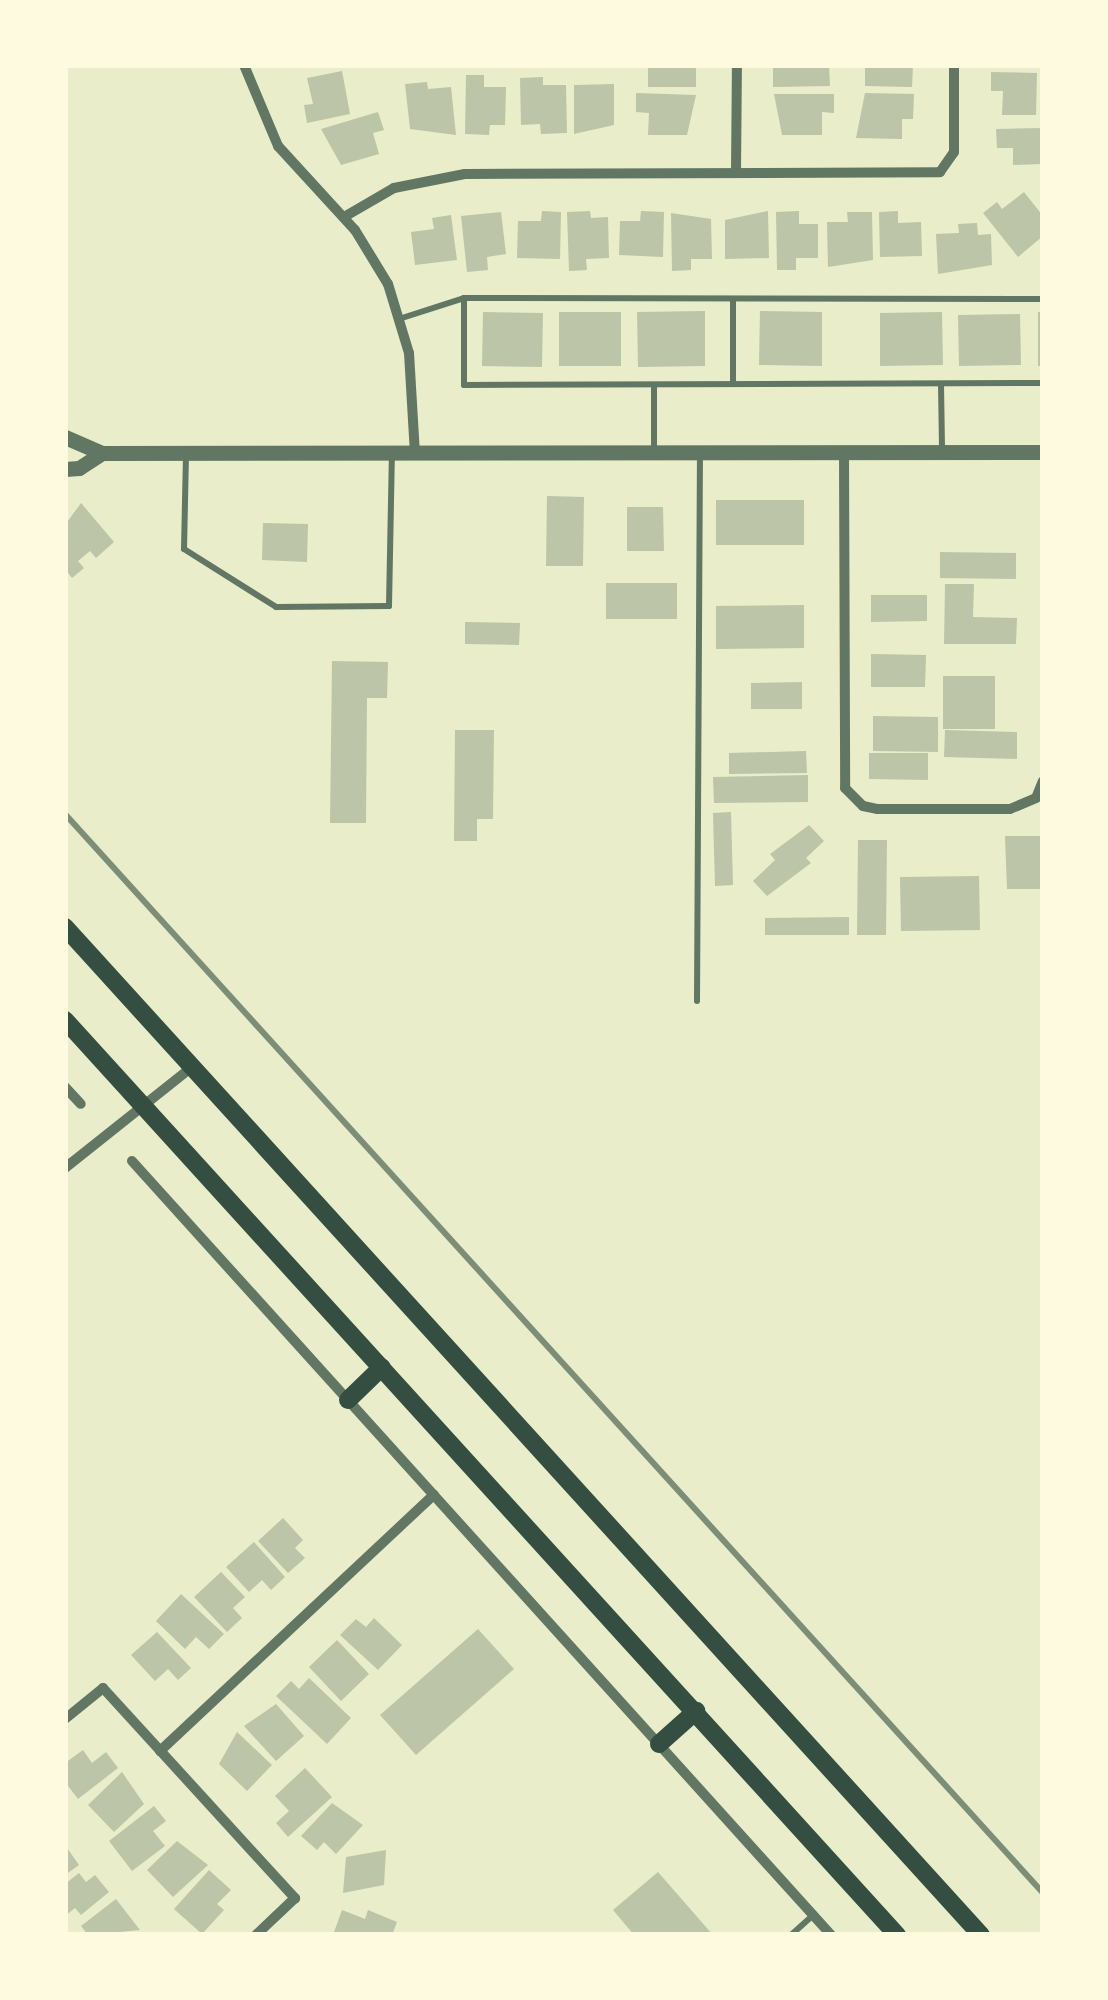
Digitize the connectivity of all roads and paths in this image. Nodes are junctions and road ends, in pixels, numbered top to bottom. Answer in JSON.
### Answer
{"nodes":[{"id":1,"x":244,"y":65,"type":"edge"},
{"id":2,"x":737,"y":65,"type":"edge"},
{"id":3,"x":954,"y":65,"type":"edge"},
{"id":4,"x":736,"y":172,"type":"junction"},
{"id":5,"x":344,"y":217,"type":"junction"},
{"id":6,"x":464,"y":298,"type":"junction"},
{"id":7,"x":733,"y":298,"type":"junction"},
{"id":8,"x":1043,"y":298,"type":"edge"},
{"id":9,"x":402,"y":318,"type":"junction"},
{"id":10,"x":734,"y":384,"type":"junction"},
{"id":11,"x":941,"y":384,"type":"junction"},
{"id":12,"x":1043,"y":384,"type":"edge"},
{"id":13,"x":654,"y":385,"type":"junction"},
{"id":14,"x":65,"y":438,"type":"edge"},
{"id":15,"x":844,"y":452,"type":"junction"},
{"id":16,"x":942,"y":452,"type":"junction"},
{"id":17,"x":1043,"y":452,"type":"edge"},
{"id":18,"x":186,"y":453,"type":"junction"},
{"id":19,"x":392,"y":453,"type":"junction"},
{"id":20,"x":415,"y":453,"type":"junction"},
{"id":21,"x":654,"y":453,"type":"junction"},
{"id":22,"x":700,"y":453,"type":"junction"},
{"id":23,"x":102,"y":454,"type":"junction"},
{"id":24,"x":65,"y":468,"type":"edge"},
{"id":25,"x":1043,"y":781,"type":"edge"},
{"id":26,"x":65,"y":927,"type":"edge"},
{"id":27,"x":696,"y":1002,"type":"dead end"},
{"id":28,"x":65,"y":1020,"type":"edge"},
{"id":29,"x":192,"y":1067,"type":"junction"},
{"id":30,"x":65,"y":1086,"type":"edge"},
{"id":31,"x":81,"y":1104,"type":"dead end"},
{"id":32,"x":143,"y":1106,"type":"junction"},
{"id":33,"x":132,"y":1161,"type":"dead end"},
{"id":34,"x":65,"y":1168,"type":"edge"},
{"id":35,"x":382,"y":1367,"type":"junction"},
{"id":36,"x":348,"y":1400,"type":"junction"},
{"id":37,"x":434,"y":1495,"type":"junction"},
{"id":38,"x":696,"y":1711,"type":"junction"},
{"id":39,"x":65,"y":1719,"type":"edge"},
{"id":40,"x":659,"y":1744,"type":"junction"},
{"id":41,"x":160,"y":1751,"type":"junction"},
{"id":42,"x":813,"y":1915,"type":"junction"},
{"id":43,"x":256,"y":1935,"type":"edge"},
{"id":44,"x":792,"y":1935,"type":"edge"},
{"id":45,"x":831,"y":1935,"type":"edge"},
{"id":46,"x":897,"y":1935,"type":"edge"},
{"id":47,"x":981,"y":1935,"type":"edge"}],
"edges":[{"from":1,"to":5,"type":"street"},
{"from":2,"to":4,"type":"street"},
{"from":3,"to":4,"type":"street"},
{"from":4,"to":5,"type":"street"},
{"from":5,"to":9,"type":"street"},
{"from":6,"to":7,"type":"lane"},
{"from":6,"to":9,"type":"lane"},
{"from":6,"to":13,"type":"lane"},
{"from":7,"to":8,"type":"lane"},
{"from":7,"to":10,"type":"lane"},
{"from":9,"to":20,"type":"street"},
{"from":10,"to":11,"type":"lane"},
{"from":10,"to":13,"type":"lane"},
{"from":11,"to":12,"type":"lane"},
{"from":11,"to":16,"type":"lane"},
{"from":13,"to":21,"type":"lane"},
{"from":14,"to":23,"type":"street"},
{"from":15,"to":16,"type":"street"},
{"from":15,"to":22,"type":"street"},
{"from":15,"to":25,"type":"street"},
{"from":16,"to":17,"type":"street"},
{"from":18,"to":19,"type":"street"},
{"from":18,"to":19,"type":"lane"},
{"from":18,"to":23,"type":"street"},
{"from":19,"to":20,"type":"street"},
{"from":20,"to":21,"type":"street"},
{"from":21,"to":22,"type":"street"},
{"from":22,"to":27,"type":"lane"},
{"from":23,"to":24,"type":"street"},
{"from":26,"to":29,"type":"main road"},
{"from":28,"to":32,"type":"main road"},
{"from":29,"to":32,"type":"street"},
{"from":29,"to":47,"type":"main road"},
{"from":30,"to":31,"type":"street"},
{"from":32,"to":34,"type":"street"},
{"from":32,"to":35,"type":"main road"},
{"from":33,"to":36,"type":"street"},
{"from":35,"to":36,"type":"main road"},
{"from":35,"to":38,"type":"main road"},
{"from":36,"to":37,"type":"street"},
{"from":37,"to":40,"type":"street"},
{"from":37,"to":41,"type":"street"},
{"from":38,"to":40,"type":"main road"},
{"from":38,"to":46,"type":"main road"},
{"from":39,"to":41,"type":"street"},
{"from":40,"to":42,"type":"street"},
{"from":41,"to":43,"type":"street"},
{"from":42,"to":44,"type":"lane"},
{"from":42,"to":45,"type":"street"}]}
